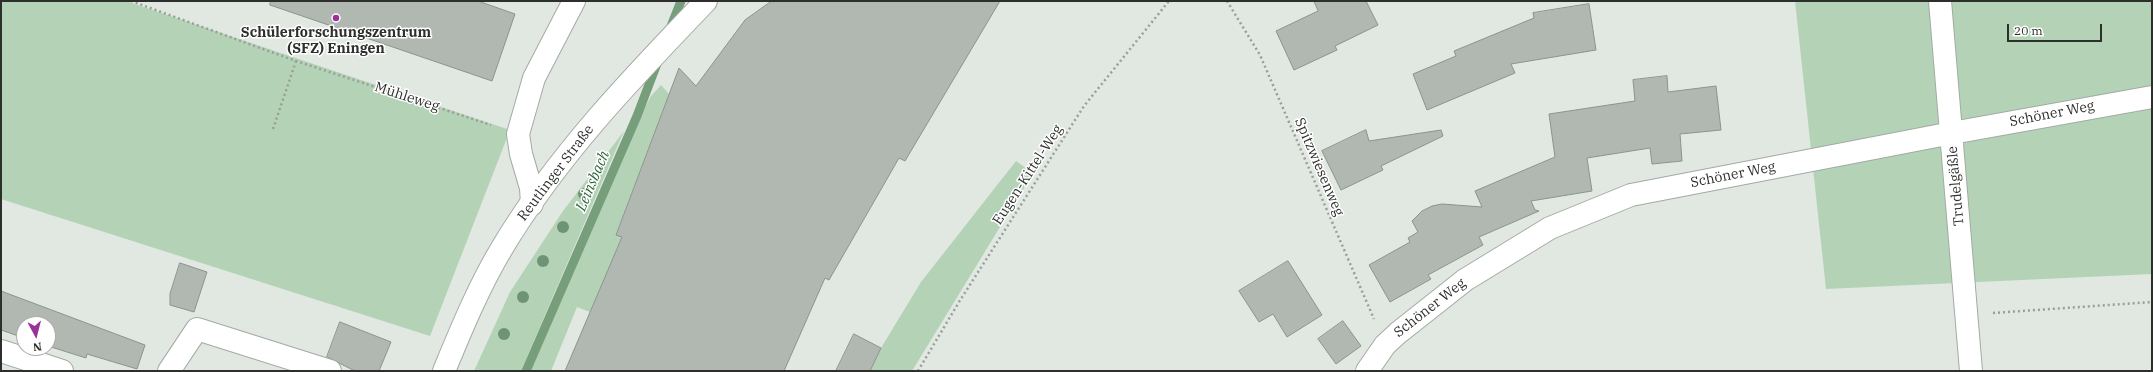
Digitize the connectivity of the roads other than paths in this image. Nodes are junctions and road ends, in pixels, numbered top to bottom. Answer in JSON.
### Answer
{"nodes":[{"id":1,"x":574,"y":1,"type":"edge"},
{"id":2,"x":706,"y":1,"type":"edge"},
{"id":3,"x":1940,"y":1,"type":"edge"},
{"id":4,"x":2152,"y":97,"type":"edge"},
{"id":5,"x":1952,"y":133,"type":"junction"},
{"id":6,"x":532,"y":204,"type":"junction"},
{"id":7,"x":1,"y":351,"type":"edge"},
{"id":8,"x":62,"y":371,"type":"edge"},
{"id":9,"x":169,"y":371,"type":"edge"},
{"id":10,"x":330,"y":371,"type":"edge"},
{"id":11,"x":444,"y":371,"type":"edge"},
{"id":12,"x":1367,"y":371,"type":"edge"},
{"id":13,"x":1971,"y":371,"type":"edge"}],
"edges":[{"from":1,"to":6,"type":"street"},
{"from":2,"to":6,"type":"street","name":"Reutlinger Straße"},
{"from":3,"to":5,"type":"street","name":"Trudelgäßle"},
{"from":4,"to":5,"type":"street","name":"Schöner Weg"},
{"from":5,"to":12,"type":"street","name":"Schöner Weg"},
{"from":5,"to":13,"type":"street","name":"Trudelgäßle"},
{"from":6,"to":11,"type":"street","name":"Reutlinger Straße"},
{"from":7,"to":8,"type":"street"},
{"from":9,"to":10,"type":"street"}]}
